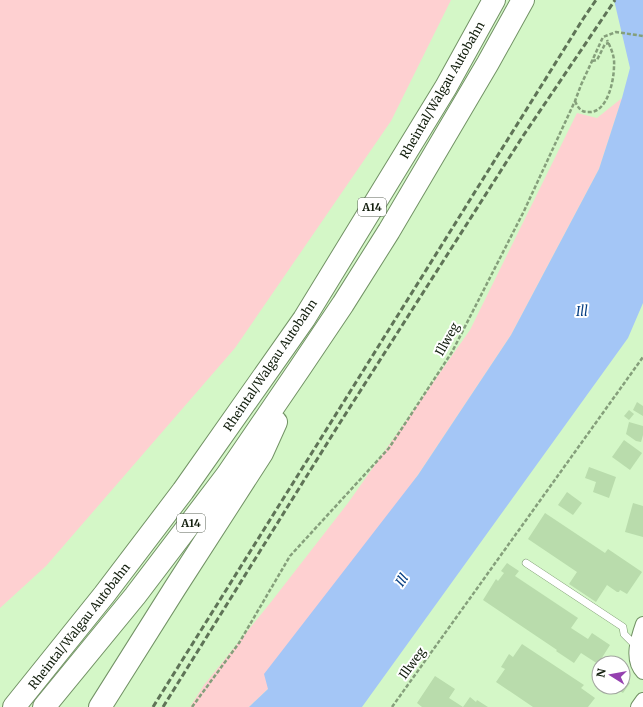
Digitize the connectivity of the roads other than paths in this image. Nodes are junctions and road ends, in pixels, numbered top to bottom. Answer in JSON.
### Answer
{"nodes":[{"id":1,"x":494,"y":0,"type":"edge"},
{"id":2,"x":523,"y":0,"type":"edge"},
{"id":3,"x":300,"y":368,"type":"junction"},
{"id":4,"x":526,"y":563,"type":"dead end"},
{"id":5,"x":643,"y":624,"type":"edge"},
{"id":6,"x":636,"y":647,"type":"junction"},
{"id":7,"x":643,"y":672,"type":"edge"},
{"id":8,"x":643,"y":700,"type":"edge"},
{"id":9,"x":103,"y":702,"type":"edge"},
{"id":10,"x":14,"y":707,"type":"edge"},
{"id":11,"x":44,"y":707,"type":"edge"},
{"id":12,"x":638,"y":707,"type":"edge"}],
"edges":[{"from":1,"to":10,"type":"highway","name":"Rheintal/Walgau Autobahn","number":"A14"},
{"from":2,"to":3,"type":"highway","name":"Rheintal/Walgau Autobahn","number":"A14"},
{"from":3,"to":9,"type":"highway"},
{"from":3,"to":11,"type":"highway","name":"Rheintal/Walgau Autobahn","number":"A14"},
{"from":4,"to":6,"type":"lane"},
{"from":5,"to":6,"type":"street"},
{"from":6,"to":7,"type":"street"},
{"from":8,"to":12,"type":"street"}]}
